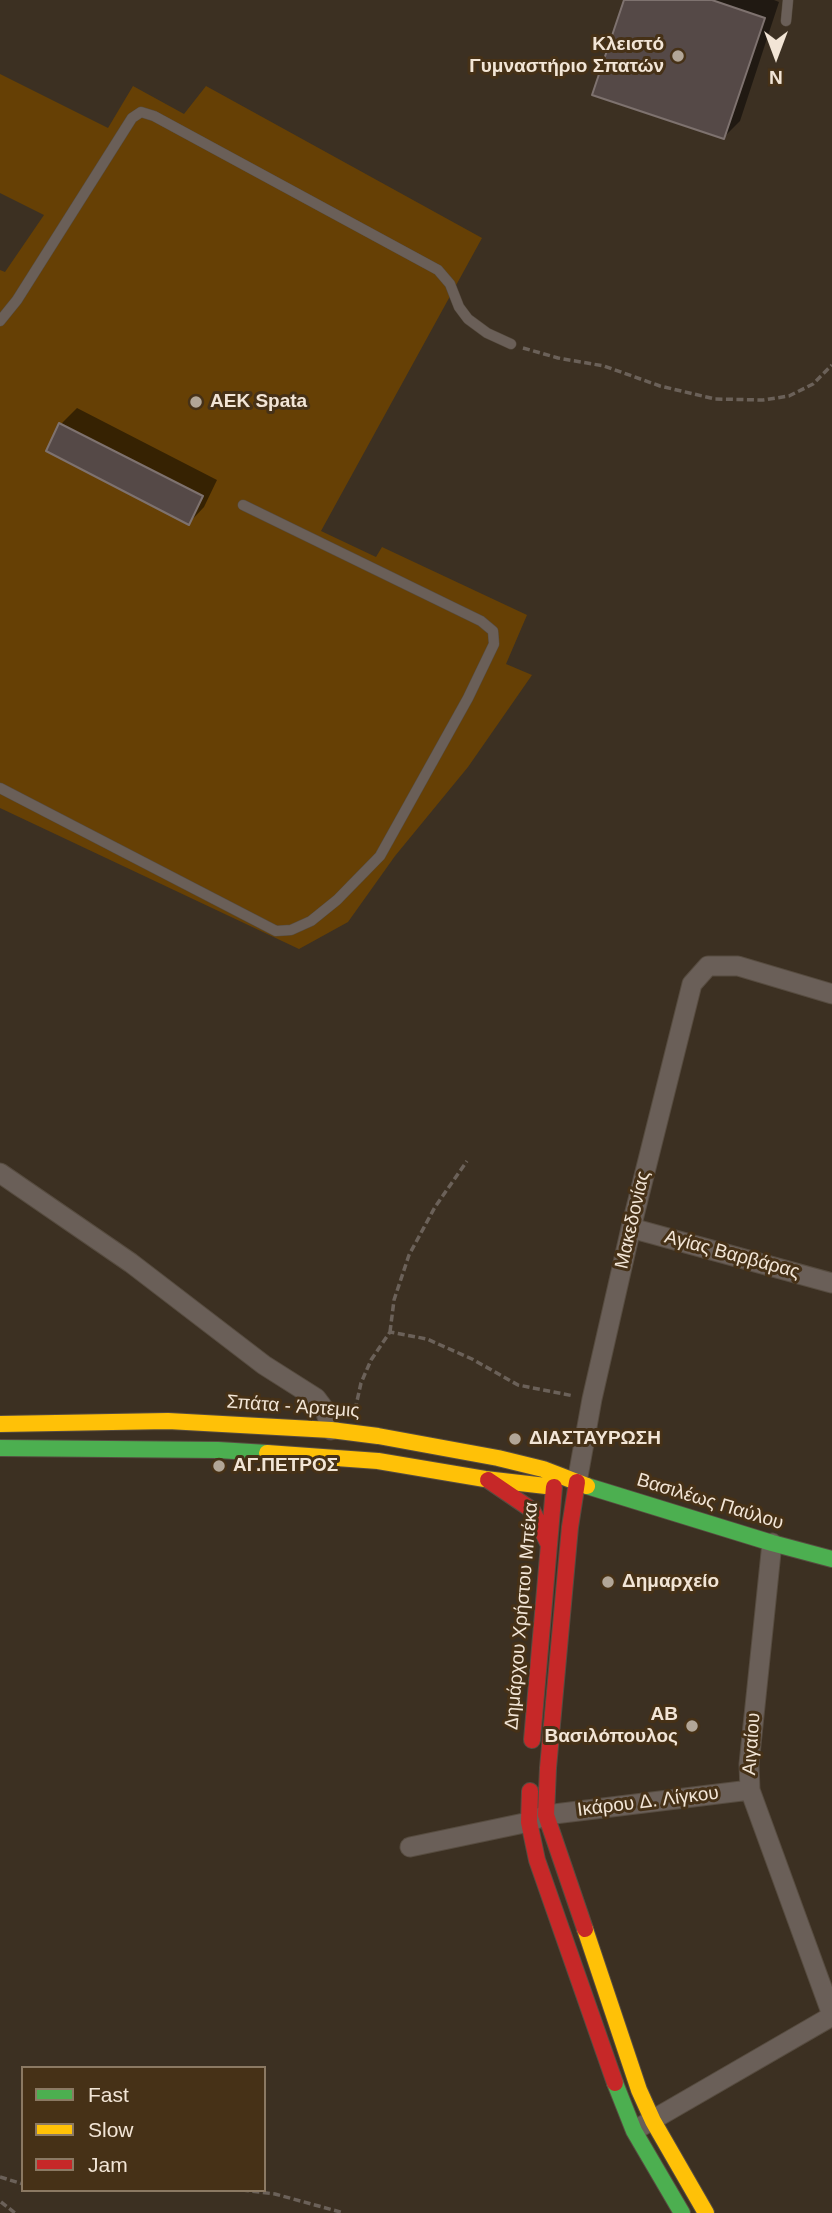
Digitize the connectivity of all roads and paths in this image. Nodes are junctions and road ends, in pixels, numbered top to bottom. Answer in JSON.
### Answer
{"nodes":[{"id":1,"x":788,"y":0,"type":"edge"},
{"id":2,"x":786,"y":21,"type":"dead end"},
{"id":3,"x":0,"y":321,"type":"edge"},
{"id":4,"x":511,"y":344,"type":"joint"},
{"id":5,"x":832,"y":365,"type":"edge"},
{"id":6,"x":243,"y":505,"type":"dead end"},
{"id":7,"x":0,"y":788,"type":"edge"},
{"id":8,"x":832,"y":994,"type":"edge"},
{"id":9,"x":467,"y":1161,"type":"dead end"},
{"id":10,"x":0,"y":1173,"type":"edge"},
{"id":11,"x":631,"y":1228,"type":"junction"},
{"id":12,"x":832,"y":1283,"type":"edge"},
{"id":13,"x":390,"y":1332,"type":"junction"},
{"id":14,"x":592,"y":1399,"type":"junction"},
{"id":15,"x":0,"y":1424,"type":"edge"},
{"id":16,"x":340,"y":1431,"type":"junction"},
{"id":17,"x":0,"y":1448,"type":"edge"},
{"id":18,"x":485,"y":1479,"type":"junction"},
{"id":19,"x":577,"y":1482,"type":"junction"},
{"id":20,"x":554,"y":1487,"type":"junction"},
{"id":21,"x":772,"y":1543,"type":"junction"},
{"id":22,"x":549,"y":1545,"type":"junction"},
{"id":23,"x":832,"y":1559,"type":"edge"},
{"id":24,"x":750,"y":1790,"type":"junction"},
{"id":25,"x":538,"y":1819,"type":"junction"},
{"id":26,"x":410,"y":1847,"type":"dead end"},
{"id":27,"x":832,"y":2015,"type":"edge"},
{"id":28,"x":653,"y":2121,"type":"junction"},
{"id":29,"x":634,"y":2131,"type":"junction"},
{"id":30,"x":0,"y":2177,"type":"edge"},
{"id":31,"x":21,"y":2183,"type":"edge"},
{"id":32,"x":258,"y":2192,"type":"edge"},
{"id":33,"x":0,"y":2201,"type":"edge"},
{"id":34,"x":15,"y":2213,"type":"edge"},
{"id":35,"x":344,"y":2213,"type":"edge"},
{"id":36,"x":682,"y":2213,"type":"edge"},
{"id":37,"x":706,"y":2213,"type":"edge"}],
"edges":[{"from":1,"to":2,"type":"lane"},
{"from":3,"to":4,"type":"lane"},
{"from":4,"to":5,"type":"path"},
{"from":6,"to":7,"type":"lane"},
{"from":8,"to":11,"type":"street","name":"Μακεδονίας"},
{"from":9,"to":13,"type":"path"},
{"from":10,"to":16,"type":"street"},
{"from":11,"to":12,"type":"street","name":"Αγίας Βαρβάρας"},
{"from":11,"to":14,"type":"street","name":"Μακεδονίας"},
{"from":13,"to":14,"type":"path"},
{"from":13,"to":16,"type":"path"},
{"from":14,"to":19,"type":"street","name":"Μακεδονίας"},
{"from":15,"to":16,"type":"main road","name":"Σπάτα - Άρτεμις"},
{"from":16,"to":19,"type":"main road","name":"Σπάτα - Άρτεμις"},
{"from":17,"to":18,"type":"main road"},
{"from":18,"to":20,"type":"main road"},
{"from":18,"to":22,"type":"main road"},
{"from":19,"to":20,"type":"main road","name":"Δημάρχου Χρήστου Μπέκα"},
{"from":19,"to":21,"type":"main road","name":"Βασιλέως Παύλου"},
{"from":19,"to":25,"type":"main road","name":"Δημάρχου Χρήστου Μπέκα"},
{"from":20,"to":22,"type":"main road","name":"Δημάρχου Χρήστου Μπέκα"},
{"from":21,"to":23,"type":"main road","name":"Βασιλέως Παύλου"},
{"from":21,"to":24,"type":"street","name":"Αιγαίου"},
{"from":22,"to":25,"type":"main road","name":"Δημάρχου Χρήστου Μπέκα"},
{"from":24,"to":25,"type":"street","name":"Ικάρου Δ. Λίγκου"},
{"from":24,"to":27,"type":"street","name":"Αιγαίου"},
{"from":25,"to":26,"type":"street","name":"Ικάρου Δ. Λίγκου"},
{"from":25,"to":28,"type":"main road","name":"Δημάρχου Χρήστου Μπέκα"},
{"from":25,"to":29,"type":"main road","name":"Δημάρχου Χρήστου Μπέκα"},
{"from":27,"to":28,"type":"street"},
{"from":28,"to":29,"type":"street"},
{"from":28,"to":37,"type":"main road","name":"Δημάρχου Χρήστου Μπέκα"},
{"from":29,"to":36,"type":"main road","name":"Δημάρχου Χρήστου Μπέκα"},
{"from":30,"to":31,"type":"path"},
{"from":32,"to":35,"type":"path"},
{"from":33,"to":34,"type":"path"}]}
